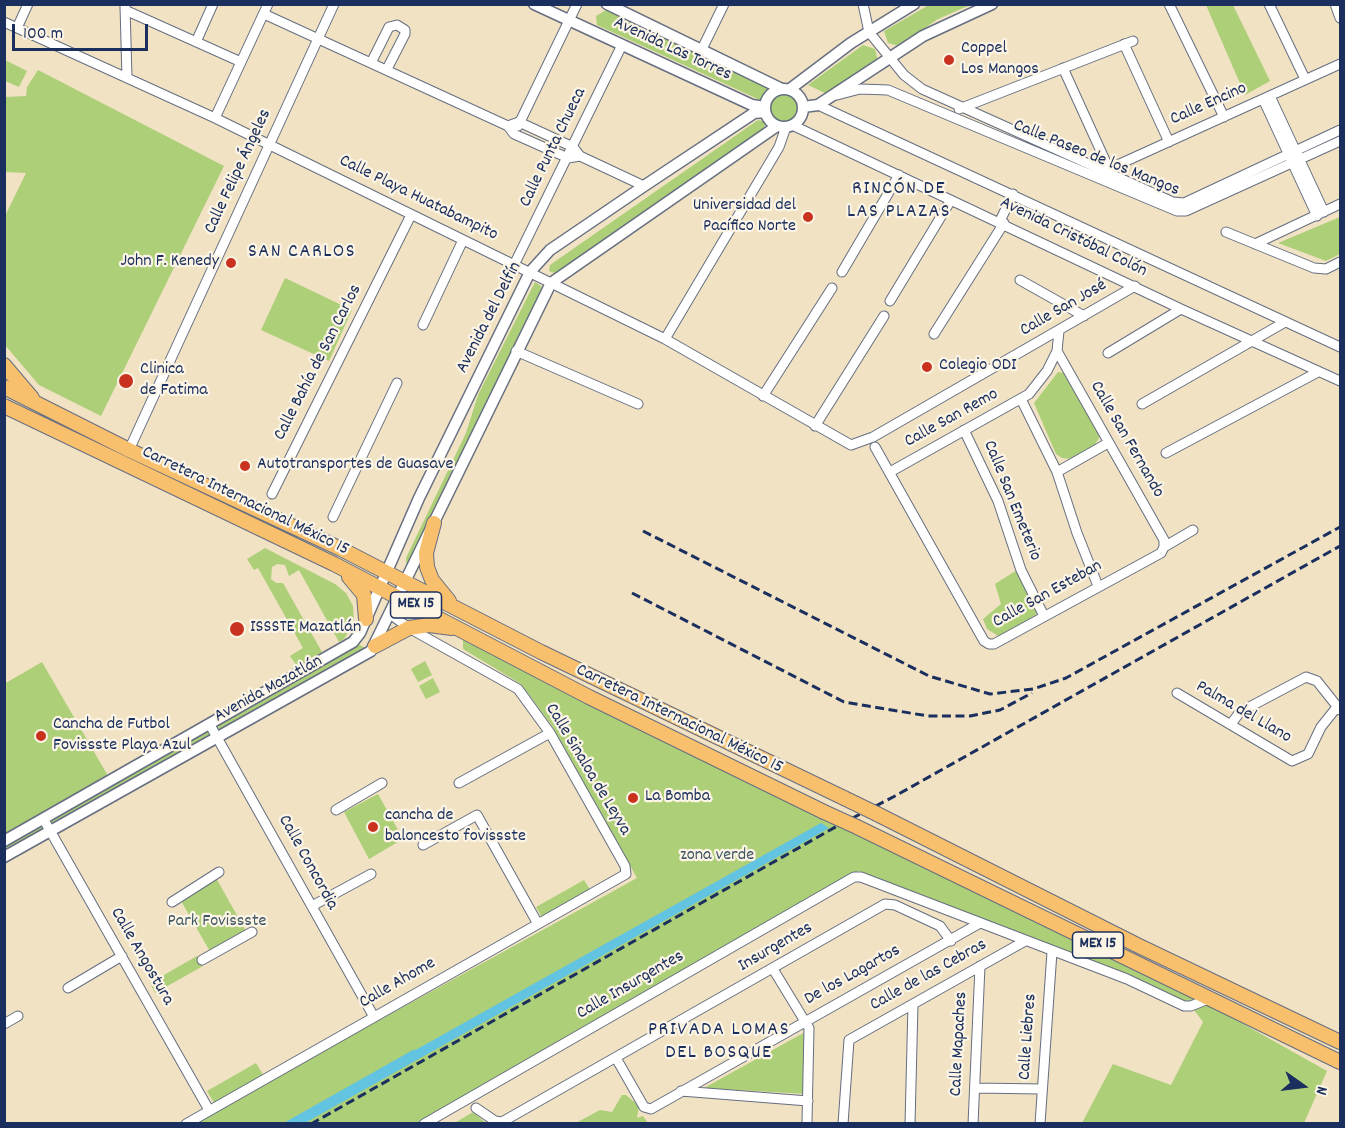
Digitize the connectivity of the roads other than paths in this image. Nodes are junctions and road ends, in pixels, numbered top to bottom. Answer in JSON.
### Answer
{"nodes":[{"id":1,"x":28,"y":4,"type":"edge"},
{"id":2,"x":213,"y":4,"type":"edge"},
{"id":3,"x":268,"y":4,"type":"edge"},
{"id":4,"x":334,"y":4,"type":"edge"},
{"id":5,"x":534,"y":4,"type":"edge"},
{"id":6,"x":577,"y":4,"type":"edge"},
{"id":7,"x":607,"y":4,"type":"edge"},
{"id":8,"x":724,"y":4,"type":"edge"},
{"id":9,"x":863,"y":4,"type":"edge"},
{"id":10,"x":914,"y":4,"type":"edge"},
{"id":11,"x":992,"y":4,"type":"edge"},
{"id":12,"x":1169,"y":4,"type":"edge"},
{"id":13,"x":1269,"y":4,"type":"edge"},
{"id":14,"x":1335,"y":4,"type":"edge"},
{"id":15,"x":125,"y":7,"type":"edge"},
{"id":16,"x":264,"y":14,"type":"junction"},
{"id":17,"x":1341,"y":18,"type":"edge"},
{"id":18,"x":569,"y":21,"type":"junction"},
{"id":19,"x":4,"y":22,"type":"edge"},
{"id":20,"x":17,"y":28,"type":"junction"},
{"id":21,"x":869,"y":32,"type":"junction"},
{"id":22,"x":318,"y":39,"type":"junction"},
{"id":23,"x":196,"y":42,"type":"junction"},
{"id":24,"x":622,"y":45,"type":"junction"},
{"id":25,"x":702,"y":49,"type":"junction"},
{"id":26,"x":890,"y":57,"type":"junction"},
{"id":27,"x":241,"y":62,"type":"junction"},
{"id":28,"x":371,"y":63,"type":"junction"},
{"id":29,"x":1341,"y":64,"type":"edge"},
{"id":30,"x":1064,"y":68,"type":"junction"},
{"id":31,"x":387,"y":69,"type":"junction"},
{"id":32,"x":127,"y":78,"type":"junction"},
{"id":33,"x":1305,"y":79,"type":"junction"},
{"id":34,"x":786,"y":89,"type":"junction"},
{"id":35,"x":834,"y":95,"type":"junction"},
{"id":36,"x":1267,"y":98,"type":"junction"},
{"id":37,"x":818,"y":105,"type":"junction"},
{"id":38,"x":803,"y":106,"type":"junction"},
{"id":39,"x":961,"y":107,"type":"junction"},
{"id":40,"x":765,"y":109,"type":"junction"},
{"id":41,"x":950,"y":115,"type":"junction"},
{"id":42,"x":1224,"y":117,"type":"junction"},
{"id":43,"x":215,"y":118,"type":"junction"},
{"id":44,"x":519,"y":123,"type":"junction"},
{"id":45,"x":785,"y":126,"type":"junction"},
{"id":46,"x":511,"y":130,"type":"junction"},
{"id":47,"x":1341,"y":130,"type":"edge"},
{"id":48,"x":1341,"y":141,"type":"edge"},
{"id":49,"x":1169,"y":142,"type":"junction"},
{"id":50,"x":269,"y":145,"type":"junction"},
{"id":51,"x":573,"y":147,"type":"junction"},
{"id":52,"x":580,"y":156,"type":"junction"},
{"id":53,"x":1294,"y":156,"type":"junction"},
{"id":54,"x":568,"y":158,"type":"junction"},
{"id":55,"x":1106,"y":170,"type":"junction"},
{"id":56,"x":899,"y":176,"type":"junction"},
{"id":57,"x":1092,"y":177,"type":"junction"},
{"id":58,"x":644,"y":186,"type":"junction"},
{"id":59,"x":1013,"y":194,"type":"junction"},
{"id":60,"x":951,"y":200,"type":"junction"},
{"id":61,"x":1341,"y":204,"type":"edge"},
{"id":62,"x":1320,"y":214,"type":"junction"},
{"id":63,"x":411,"y":215,"type":"junction"},
{"id":64,"x":1002,"y":222,"type":"junction"},
{"id":65,"x":1226,"y":232,"type":"dead end"},
{"id":66,"x":463,"y":240,"type":"junction"},
{"id":67,"x":1256,"y":244,"type":"junction"},
{"id":68,"x":1341,"y":262,"type":"edge"},
{"id":69,"x":514,"y":265,"type":"junction"},
{"id":70,"x":530,"y":272,"type":"junction"},
{"id":71,"x":842,"y":272,"type":"dead end"},
{"id":72,"x":1020,"y":280,"type":"dead end"},
{"id":73,"x":551,"y":283,"type":"junction"},
{"id":74,"x":1135,"y":286,"type":"junction"},
{"id":75,"x":832,"y":288,"type":"dead end"},
{"id":76,"x":890,"y":301,"type":"dead end"},
{"id":77,"x":1181,"y":309,"type":"junction"},
{"id":78,"x":884,"y":316,"type":"dead end"},
{"id":79,"x":1084,"y":316,"type":"junction"},
{"id":80,"x":1285,"y":322,"type":"junction"},
{"id":81,"x":423,"y":325,"type":"dead end"},
{"id":82,"x":1059,"y":331,"type":"junction"},
{"id":83,"x":934,"y":334,"type":"dead end"},
{"id":84,"x":665,"y":339,"type":"junction"},
{"id":85,"x":1252,"y":341,"type":"junction"},
{"id":86,"x":1341,"y":347,"type":"edge"},
{"id":87,"x":516,"y":351,"type":"junction"},
{"id":88,"x":1057,"y":351,"type":"junction"},
{"id":89,"x":1108,"y":353,"type":"dead end"},
{"id":90,"x":4,"y":365,"type":"edge"},
{"id":91,"x":1318,"y":372,"type":"junction"},
{"id":92,"x":1341,"y":381,"type":"edge"},
{"id":93,"x":397,"y":383,"type":"dead end"},
{"id":94,"x":4,"y":387,"type":"edge"},
{"id":95,"x":763,"y":396,"type":"junction"},
{"id":96,"x":1021,"y":399,"type":"junction"},
{"id":97,"x":35,"y":402,"type":"junction"},
{"id":98,"x":638,"y":404,"type":"dead end"},
{"id":99,"x":1142,"y":404,"type":"dead end"},
{"id":100,"x":4,"y":406,"type":"edge"},
{"id":101,"x":815,"y":426,"type":"junction"},
{"id":102,"x":964,"y":430,"type":"junction"},
{"id":103,"x":1108,"y":443,"type":"junction"},
{"id":104,"x":850,"y":445,"type":"joint"},
{"id":105,"x":875,"y":447,"type":"dead end"},
{"id":106,"x":129,"y":450,"type":"junction"},
{"id":107,"x":1166,"y":453,"type":"dead end"},
{"id":108,"x":890,"y":472,"type":"junction"},
{"id":109,"x":1057,"y":472,"type":"junction"},
{"id":110,"x":272,"y":494,"type":"dead end"},
{"id":111,"x":333,"y":517,"type":"dead end"},
{"id":112,"x":434,"y":523,"type":"junction"},
{"id":113,"x":1193,"y":530,"type":"dead end"},
{"id":114,"x":1164,"y":547,"type":"junction"},
{"id":115,"x":334,"y":564,"type":"junction"},
{"id":116,"x":386,"y":572,"type":"junction"},
{"id":117,"x":405,"y":581,"type":"junction"},
{"id":118,"x":1098,"y":585,"type":"junction"},
{"id":119,"x":379,"y":587,"type":"junction"},
{"id":120,"x":398,"y":596,"type":"junction"},
{"id":121,"x":452,"y":605,"type":"junction"},
{"id":122,"x":390,"y":614,"type":"junction"},
{"id":123,"x":1044,"y":616,"type":"junction"},
{"id":124,"x":366,"y":619,"type":"junction"},
{"id":125,"x":409,"y":628,"type":"junction"},
{"id":126,"x":462,"y":628,"type":"junction"},
{"id":127,"x":375,"y":646,"type":"junction"},
{"id":128,"x":1177,"y":693,"type":"dead end"},
{"id":129,"x":1339,"y":709,"type":"edge"},
{"id":130,"x":1231,"y":724,"type":"junction"},
{"id":131,"x":210,"y":725,"type":"junction"},
{"id":132,"x":550,"y":733,"type":"junction"},
{"id":133,"x":217,"y":738,"type":"junction"},
{"id":134,"x":382,"y":783,"type":"dead end"},
{"id":135,"x":459,"y":783,"type":"dead end"},
{"id":136,"x":336,"y":810,"type":"dead end"},
{"id":137,"x":44,"y":820,"type":"junction"},
{"id":138,"x":50,"y":831,"type":"junction"},
{"id":139,"x":4,"y":842,"type":"edge"},
{"id":140,"x":423,"y":845,"type":"dead end"},
{"id":141,"x":4,"y":857,"type":"edge"},
{"id":142,"x":219,"y":872,"type":"dead end"},
{"id":143,"x":371,"y":874,"type":"dead end"},
{"id":144,"x":626,"y":874,"type":"joint"},
{"id":145,"x":172,"y":902,"type":"dead end"},
{"id":146,"x":312,"y":906,"type":"junction"},
{"id":147,"x":980,"y":923,"type":"junction"},
{"id":148,"x":538,"y":924,"type":"junction"},
{"id":149,"x":252,"y":932,"type":"dead end"},
{"id":150,"x":951,"y":941,"type":"junction"},
{"id":151,"x":1025,"y":941,"type":"junction"},
{"id":152,"x":1052,"y":952,"type":"junction"},
{"id":153,"x":122,"y":956,"type":"junction"},
{"id":154,"x":201,"y":960,"type":"dead end"},
{"id":155,"x":980,"y":966,"type":"junction"},
{"id":156,"x":773,"y":969,"type":"junction"},
{"id":157,"x":68,"y":988,"type":"dead end"},
{"id":158,"x":1208,"y":999,"type":"junction"},
{"id":159,"x":913,"y":1004,"type":"junction"},
{"id":160,"x":18,"y":1016,"type":"dead end"},
{"id":161,"x":374,"y":1017,"type":"junction"},
{"id":162,"x":804,"y":1022,"type":"junction"},
{"id":163,"x":4,"y":1024,"type":"edge"},
{"id":164,"x":1341,"y":1042,"type":"edge"},
{"id":165,"x":616,"y":1058,"type":"junction"},
{"id":166,"x":1341,"y":1062,"type":"edge"},
{"id":167,"x":975,"y":1088,"type":"junction"},
{"id":168,"x":1042,"y":1089,"type":"junction"},
{"id":169,"x":681,"y":1091,"type":"junction"},
{"id":170,"x":808,"y":1101,"type":"junction"},
{"id":171,"x":476,"y":1108,"type":"dead end"},
{"id":172,"x":209,"y":1110,"type":"junction"},
{"id":173,"x":438,"y":1120,"type":"edge"},
{"id":174,"x":807,"y":1122,"type":"edge"},
{"id":175,"x":186,"y":1124,"type":"edge"},
{"id":176,"x":424,"y":1124,"type":"edge"},
{"id":177,"x":843,"y":1124,"type":"edge"},
{"id":178,"x":910,"y":1124,"type":"edge"},
{"id":179,"x":973,"y":1124,"type":"edge"},
{"id":180,"x":1040,"y":1124,"type":"edge"}],
"edges":[{"from":1,"to":20,"type":"street"},
{"from":2,"to":23,"type":"street"},
{"from":3,"to":16,"type":"street"},
{"from":4,"to":22,"type":"street","name":"Calle Felipe Ángeles"},
{"from":5,"to":18,"type":"street","name":"Avenida Las Torres"},
{"from":6,"to":18,"type":"street"},
{"from":7,"to":25,"type":"street","name":"Avenida Las Torres"},
{"from":8,"to":25,"type":"street"},
{"from":9,"to":21,"type":"street"},
{"from":10,"to":21,"type":"street"},
{"from":11,"to":26,"type":"street"},
{"from":12,"to":42,"type":"street"},
{"from":13,"to":33,"type":"street"},
{"from":14,"to":17,"type":"street"},
{"from":15,"to":23,"type":"street"},
{"from":15,"to":32,"type":"street"},
{"from":16,"to":22,"type":"street"},
{"from":16,"to":27,"type":"street"},
{"from":18,"to":24,"type":"street","name":"Avenida Las Torres"},
{"from":18,"to":44,"type":"street"},
{"from":19,"to":20,"type":"street","name":"Calle Playa Huatabampito"},
{"from":20,"to":32,"type":"street","name":"Calle Playa Huatabampito"},
{"from":21,"to":26,"type":"street","name":"Calle Paseo de los Mangos"},
{"from":21,"to":34,"type":"street"},
{"from":22,"to":28,"type":"street"},
{"from":22,"to":50,"type":"street","name":"Calle Felipe Ángeles"},
{"from":23,"to":27,"type":"street"},
{"from":24,"to":40,"type":"street","name":"Avenida Las Torres"},
{"from":24,"to":51,"type":"street","name":"Calle Punta Chueca"},
{"from":25,"to":34,"type":"street","name":"Avenida Las Torres"},
{"from":26,"to":35,"type":"street"},
{"from":26,"to":39,"type":"street","name":"Calle Paseo de los Mangos"},
{"from":27,"to":43,"type":"street"},
{"from":28,"to":31,"type":"street"},
{"from":28,"to":31,"type":"street"},
{"from":29,"to":33,"type":"street","name":"Calle Encino"},
{"from":30,"to":39,"type":"street"},
{"from":30,"to":49,"type":"street"},
{"from":30,"to":55,"type":"street"},
{"from":31,"to":46,"type":"street"},
{"from":32,"to":43,"type":"street","name":"Calle Playa Huatabampito"},
{"from":33,"to":36,"type":"street","name":"Calle Encino"},
{"from":34,"to":38,"type":"street"},
{"from":34,"to":40,"type":"street"},
{"from":35,"to":37,"type":"street"},
{"from":35,"to":41,"type":"street","name":"Calle Paseo de los Mangos"},
{"from":36,"to":42,"type":"street","name":"Calle Encino"},
{"from":36,"to":53,"type":"street"},
{"from":37,"to":38,"type":"street"},
{"from":37,"to":59,"type":"street","name":"Avenida Cristóbal Colón"},
{"from":38,"to":45,"type":"street"},
{"from":39,"to":41,"type":"street"},
{"from":39,"to":55,"type":"street","name":"Calle Paseo de los Mangos"},
{"from":40,"to":45,"type":"street"},
{"from":40,"to":58,"type":"street","name":"Avenida del Delfín"},
{"from":41,"to":57,"type":"street","name":"Calle Paseo de los Mangos"},
{"from":42,"to":49,"type":"street","name":"Calle Encino"},
{"from":43,"to":50,"type":"street","name":"Calle Playa Huatabampito"},
{"from":44,"to":46,"type":"street"},
{"from":44,"to":51,"type":"street"},
{"from":45,"to":56,"type":"street","name":"Avenida Cristóbal Colón"},
{"from":45,"to":73,"type":"street","name":"Avenida del Delfín"},
{"from":45,"to":84,"type":"street"},
{"from":46,"to":54,"type":"street"},
{"from":47,"to":53,"type":"street","name":"Calle Paseo de los Mangos"},
{"from":48,"to":53,"type":"street","name":"Calle Paseo de los Mangos"},
{"from":49,"to":55,"type":"street","name":"Calle Encino"},
{"from":50,"to":63,"type":"street","name":"Calle Playa Huatabampito"},
{"from":50,"to":106,"type":"street","name":"Calle Felipe Ángeles"},
{"from":51,"to":52,"type":"street"},
{"from":51,"to":54,"type":"street","name":"Calle Punta Chueca"},
{"from":52,"to":54,"type":"street"},
{"from":52,"to":58,"type":"street"},
{"from":53,"to":55,"type":"street","name":"Calle Paseo de los Mangos"},
{"from":53,"to":57,"type":"street","name":"Calle Paseo de los Mangos"},
{"from":53,"to":62,"type":"street"},
{"from":54,"to":69,"type":"street","name":"Calle Punta Chueca"},
{"from":55,"to":57,"type":"street","name":"Calle Encino"},
{"from":56,"to":60,"type":"street","name":"Avenida Cristóbal Colón"},
{"from":56,"to":71,"type":"street"},
{"from":58,"to":70,"type":"street","name":"Avenida del Delfín"},
{"from":59,"to":64,"type":"street"},
{"from":59,"to":80,"type":"street","name":"Avenida Cristóbal Colón"},
{"from":60,"to":64,"type":"street","name":"Avenida Cristóbal Colón"},
{"from":60,"to":76,"type":"street"},
{"from":61,"to":62,"type":"street"},
{"from":62,"to":67,"type":"street"},
{"from":63,"to":66,"type":"street","name":"Calle Playa Huatabampito"},
{"from":63,"to":110,"type":"street","name":"Calle Bahía de San Carlos"},
{"from":64,"to":74,"type":"street","name":"Avenida Cristóbal Colón"},
{"from":64,"to":83,"type":"street"},
{"from":65,"to":67,"type":"street"},
{"from":66,"to":69,"type":"street","name":"Calle Playa Huatabampito"},
{"from":66,"to":81,"type":"street"},
{"from":67,"to":68,"type":"street"},
{"from":69,"to":70,"type":"street","name":"Calle Playa Huatabampito"},
{"from":70,"to":73,"type":"street","name":"Calle Playa Huatabampito"},
{"from":70,"to":116,"type":"street","name":"Avenida del Delfín"},
{"from":72,"to":79,"type":"street"},
{"from":73,"to":84,"type":"street","name":"Calle Playa Huatabampito"},
{"from":73,"to":87,"type":"street","name":"Avenida del Delfín"},
{"from":74,"to":77,"type":"street","name":"Avenida Cristóbal Colón"},
{"from":74,"to":79,"type":"street","name":"Calle San José"},
{"from":75,"to":95,"type":"street"},
{"from":77,"to":85,"type":"street","name":"Avenida Cristóbal Colón"},
{"from":77,"to":89,"type":"street"},
{"from":78,"to":101,"type":"street"},
{"from":79,"to":82,"type":"street","name":"Calle San José"},
{"from":80,"to":85,"type":"street"},
{"from":80,"to":86,"type":"street","name":"Avenida Cristóbal Colón"},
{"from":82,"to":88,"type":"street","name":"Calle San Remo"},
{"from":82,"to":104,"type":"street","name":"Calle San José"},
{"from":84,"to":95,"type":"street","name":"Calle Playa Huatabampito"},
{"from":85,"to":91,"type":"street","name":"Avenida Cristóbal Colón"},
{"from":85,"to":99,"type":"street"},
{"from":87,"to":98,"type":"street"},
{"from":87,"to":112,"type":"street","name":"Avenida del Delfín"},
{"from":88,"to":96,"type":"street","name":"Calle San Remo"},
{"from":88,"to":103,"type":"street","name":"Calle San Fernando"},
{"from":90,"to":97,"type":"main road"},
{"from":91,"to":92,"type":"street","name":"Avenida Cristóbal Colón"},
{"from":91,"to":107,"type":"street"},
{"from":93,"to":111,"type":"street"},
{"from":94,"to":97,"type":"main road","name":"Carretera Internacional México 15","number":"MEX 15"},
{"from":95,"to":101,"type":"street","name":"Calle Playa Huatabampito"},
{"from":96,"to":102,"type":"street","name":"Calle San Remo"},
{"from":96,"to":109,"type":"street"},
{"from":97,"to":106,"type":"main road","name":"Carretera Internacional México 15","number":"MEX 15"},
{"from":100,"to":115,"type":"main road","name":"Carretera Internacional México 15","number":"MEX 15"},
{"from":101,"to":104,"type":"street","name":"Calle Playa Huatabampito"},
{"from":102,"to":108,"type":"street","name":"Calle San Remo"},
{"from":102,"to":123,"type":"street","name":"Calle San Emeterio"},
{"from":103,"to":109,"type":"street"},
{"from":103,"to":114,"type":"street","name":"Calle San Fernando"},
{"from":105,"to":108,"type":"street","name":"Calle San Esteban"},
{"from":106,"to":116,"type":"main road","name":"Carretera Internacional México 15","number":"MEX 15"},
{"from":108,"to":123,"type":"street","name":"Calle San Esteban"},
{"from":109,"to":118,"type":"street"},
{"from":112,"to":117,"type":"street","name":"Avenida del Delfín"},
{"from":112,"to":121,"type":"main road"},
{"from":113,"to":114,"type":"street","name":"Calle San Esteban"},
{"from":114,"to":118,"type":"street","name":"Calle San Esteban"},
{"from":115,"to":119,"type":"main road","name":"Carretera Internacional México 15","number":"MEX 15"},
{"from":115,"to":124,"type":"main road"},
{"from":116,"to":117,"type":"main road","name":"Carretera Internacional México 15","number":"MEX 15"},
{"from":116,"to":119,"type":"street"},
{"from":117,"to":120,"type":"street"},
{"from":117,"to":121,"type":"main road","name":"Carretera Internacional México 15","number":"MEX 15"},
{"from":118,"to":123,"type":"street","name":"Calle San Esteban"},
{"from":119,"to":120,"type":"main road","name":"Carretera Internacional México 15","number":"MEX 15"},
{"from":119,"to":124,"type":"street","name":"Avenida Mazatlán"},
{"from":120,"to":122,"type":"street"},
{"from":120,"to":126,"type":"main road","name":"Carretera Internacional México 15","number":"MEX 15"},
{"from":121,"to":164,"type":"main road","name":"Carretera Internacional México 15","number":"MEX 15","bridge":true},
{"from":122,"to":125,"type":"street","name":"Calle Sinaloa de Leyva"},
{"from":122,"to":127,"type":"street"},
{"from":124,"to":131,"type":"street","name":"Avenida Mazatlán"},
{"from":125,"to":126,"type":"main road"},
{"from":125,"to":127,"type":"main road"},
{"from":125,"to":132,"type":"street","name":"Calle Sinaloa de Leyva"},
{"from":126,"to":158,"type":"main road","name":"Carretera Internacional México 15","number":"MEX 15","bridge":true},
{"from":127,"to":133,"type":"street","name":"Avenida Mazatlán"},
{"from":128,"to":130,"type":"street","name":"Palma del Llano"},
{"from":129,"to":130,"type":"street"},
{"from":129,"to":130,"type":"street","name":"Palma del Llano"},
{"from":131,"to":133,"type":"street","name":"Calle Concordia"},
{"from":131,"to":137,"type":"street","name":"Avenida Mazatlán"},
{"from":132,"to":135,"type":"street"},
{"from":132,"to":144,"type":"street","name":"Calle Sinaloa de Leyva"},
{"from":133,"to":138,"type":"street","name":"Avenida Mazatlán"},
{"from":133,"to":146,"type":"street","name":"Calle Concordia"},
{"from":134,"to":136,"type":"street"},
{"from":137,"to":138,"type":"street","name":"Calle Angostura"},
{"from":137,"to":139,"type":"street","name":"Avenida Mazatlán"},
{"from":138,"to":141,"type":"street","name":"Avenida Mazatlán"},
{"from":138,"to":153,"type":"street","name":"Calle Angostura"},
{"from":140,"to":148,"type":"street"},
{"from":142,"to":145,"type":"street"},
{"from":143,"to":146,"type":"street"},
{"from":144,"to":148,"type":"street","name":"Calle Ahome"},
{"from":146,"to":161,"type":"street","name":"Calle Concordia"},
{"from":147,"to":150,"type":"street","name":"De los Lagartos"},
{"from":147,"to":151,"type":"street"},
{"from":147,"to":173,"type":"street","name":"Calle Insurgentes"},
{"from":148,"to":161,"type":"street","name":"Calle Ahome"},
{"from":149,"to":154,"type":"street"},
{"from":150,"to":156,"type":"street","name":"Insurgentes"},
{"from":150,"to":162,"type":"street","name":"De los Lagartos"},
{"from":151,"to":152,"type":"street"},
{"from":151,"to":155,"type":"street","name":"Calle de las Cebras"},
{"from":152,"to":158,"type":"street"},
{"from":152,"to":168,"type":"street","name":"Calle Liebres"},
{"from":153,"to":157,"type":"street"},
{"from":153,"to":172,"type":"street","name":"Calle Angostura"},
{"from":155,"to":159,"type":"street","name":"Calle de las Cebras"},
{"from":155,"to":167,"type":"street","name":"Calle Mapaches"},
{"from":156,"to":162,"type":"street"},
{"from":156,"to":165,"type":"street","name":"Insurgentes"},
{"from":158,"to":166,"type":"main road","name":"Carretera Internacional México 15","number":"MEX 15"},
{"from":159,"to":177,"type":"street","name":"Calle de las Cebras"},
{"from":159,"to":178,"type":"street"},
{"from":160,"to":163,"type":"street"},
{"from":161,"to":172,"type":"street","name":"Calle Ahome"},
{"from":162,"to":169,"type":"street","name":"De los Lagartos"},
{"from":162,"to":170,"type":"street"},
{"from":165,"to":169,"type":"street","name":"De los Lagartos"},
{"from":165,"to":171,"type":"street","name":"Insurgentes"},
{"from":167,"to":168,"type":"street"},
{"from":167,"to":179,"type":"street","name":"Calle Mapaches"},
{"from":168,"to":180,"type":"street","name":"Calle Liebres"},
{"from":169,"to":170,"type":"street"},
{"from":170,"to":174,"type":"street"},
{"from":172,"to":175,"type":"street","name":"Calle Ahome"},
{"from":173,"to":176,"type":"street","name":"Calle Insurgentes"}]}
